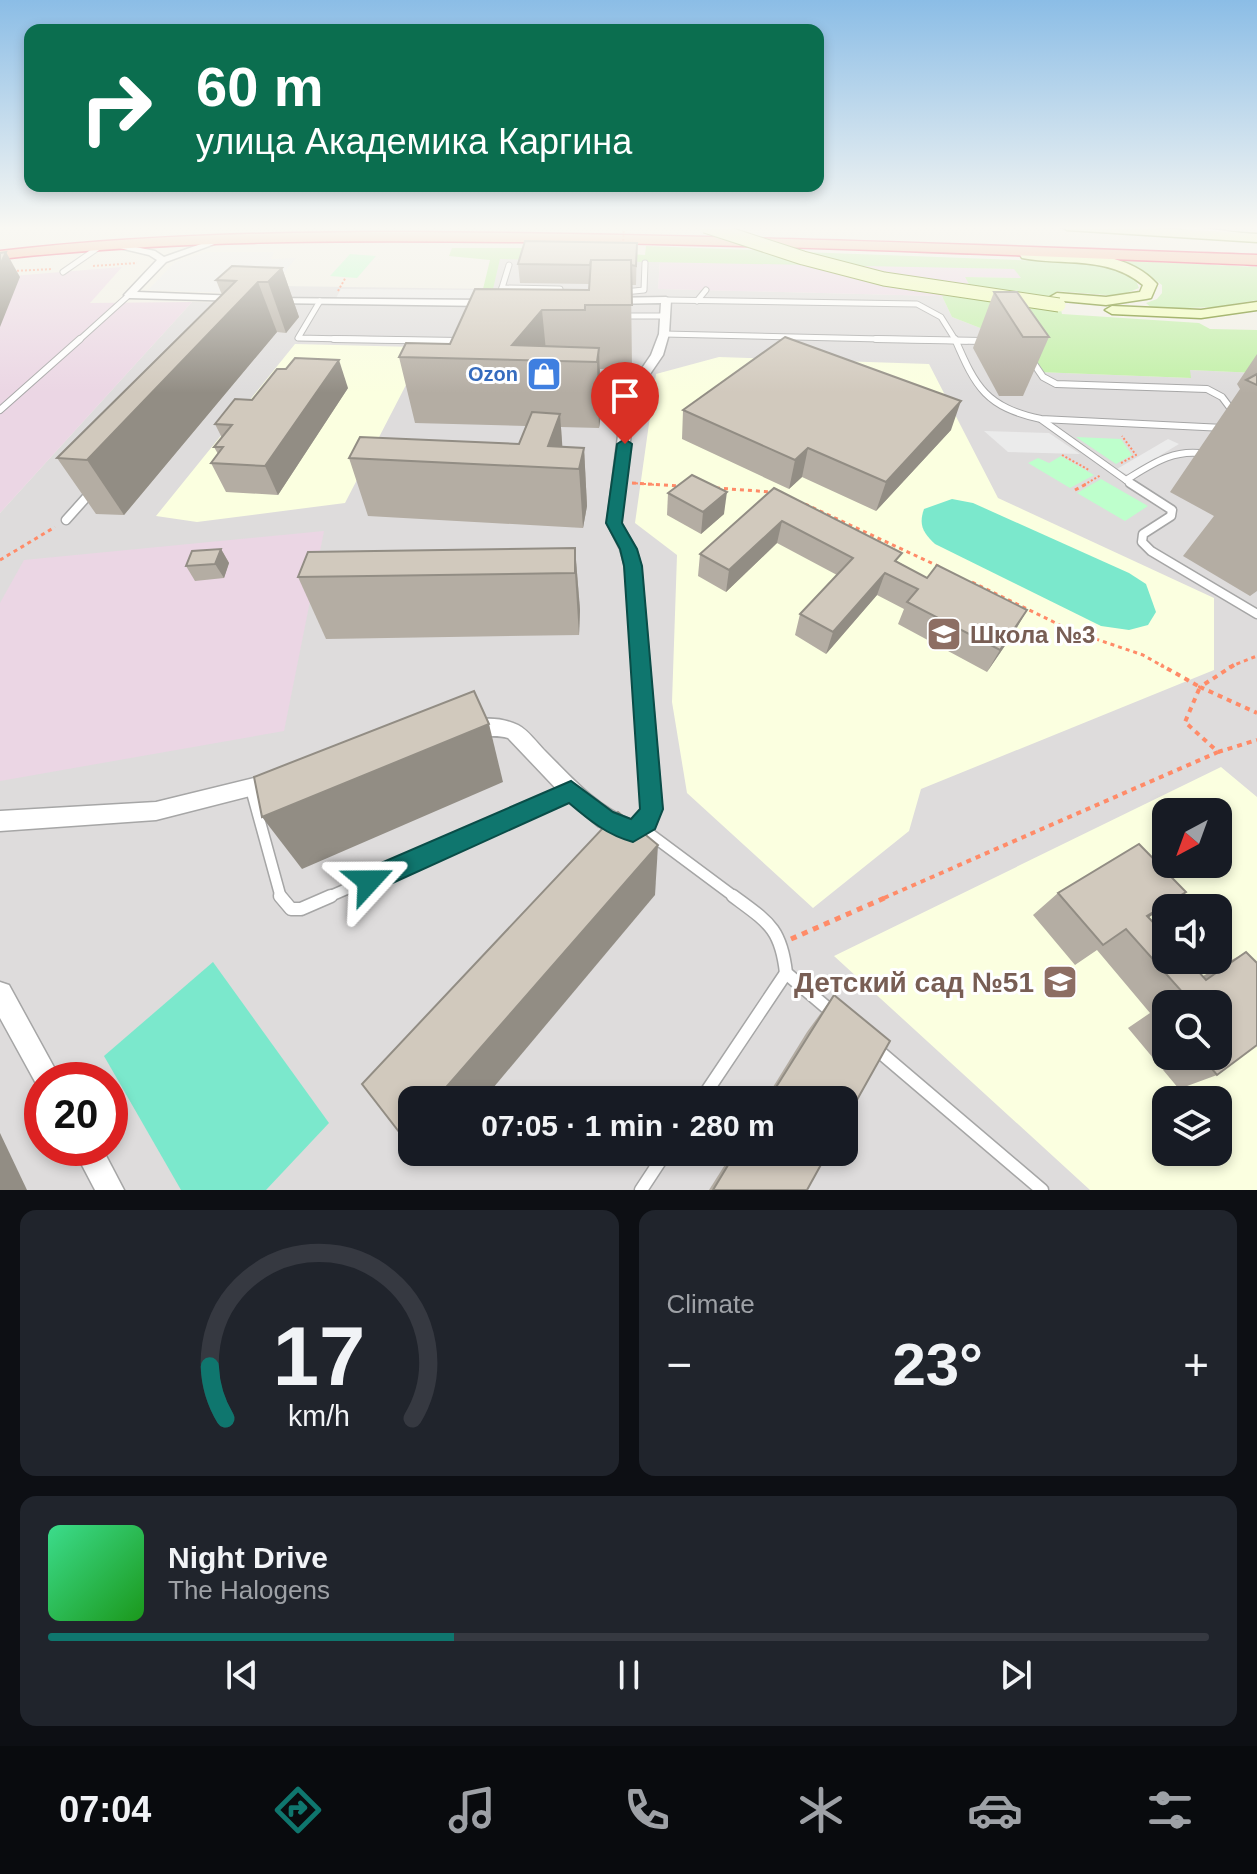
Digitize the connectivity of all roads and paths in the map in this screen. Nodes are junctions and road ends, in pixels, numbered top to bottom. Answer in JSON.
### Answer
{"nodes":[{"id":1,"x":142,"y":282,"type":"edge"},
{"id":2,"x":504,"y":282,"type":"edge"},
{"id":3,"x":644,"y":282,"type":"edge"},
{"id":4,"x":904,"y":282,"type":"edge"},
{"id":5,"x":945,"y":282,"type":"edge"},
{"id":6,"x":1148,"y":282,"type":"edge"},
{"id":7,"x":501,"y":290,"type":"junction"},
{"id":8,"x":706,"y":290,"type":"dead end"},
{"id":9,"x":621,"y":292,"type":"junction"},
{"id":10,"x":129,"y":295,"type":"junction"},
{"id":11,"x":498,"y":300,"type":"edge"},
{"id":12,"x":320,"y":301,"type":"junction"},
{"id":13,"x":697,"y":301,"type":"junction"},
{"id":14,"x":1058,"y":301,"type":"junction"},
{"id":15,"x":1257,"y":306,"type":"edge"},
{"id":16,"x":666,"y":308,"type":"junction"},
{"id":17,"x":609,"y":316,"type":"edge"},
{"id":18,"x":664,"y":334,"type":"junction"},
{"id":19,"x":471,"y":341,"type":"edge"},
{"id":20,"x":956,"y":341,"type":"junction"},
{"id":21,"x":994,"y":342,"type":"dead end"},
{"id":22,"x":1023,"y":349,"type":"edge"},
{"id":23,"x":0,"y":410,"type":"edge"},
{"id":24,"x":1238,"y":418,"type":"dead end"},
{"id":25,"x":1041,"y":419,"type":"junction"},
{"id":26,"x":1231,"y":428,"type":"dead end"},
{"id":27,"x":1211,"y":456,"type":"dead end"},
{"id":28,"x":1126,"y":480,"type":"junction"},
{"id":29,"x":620,"y":482,"type":"junction"},
{"id":30,"x":98,"y":485,"type":"dead end"},
{"id":31,"x":693,"y":487,"type":"edge"},
{"id":32,"x":708,"y":488,"type":"edge"},
{"id":33,"x":780,"y":492,"type":"edge"},
{"id":34,"x":794,"y":499,"type":"edge"},
{"id":35,"x":66,"y":520,"type":"joint"},
{"id":36,"x":0,"y":560,"type":"edge"},
{"id":37,"x":947,"y":571,"type":"edge"},
{"id":38,"x":961,"y":577,"type":"edge"},
{"id":39,"x":1257,"y":614,"type":"edge"},
{"id":40,"x":1257,"y":656,"type":"edge"},
{"id":41,"x":1200,"y":687,"type":"junction"},
{"id":42,"x":1257,"y":713,"type":"edge"},
{"id":43,"x":454,"y":733,"type":"edge"},
{"id":44,"x":1257,"y":740,"type":"edge"},
{"id":45,"x":1218,"y":752,"type":"junction"},
{"id":46,"x":294,"y":777,"type":"edge"},
{"id":47,"x":251,"y":789,"type":"junction"},
{"id":48,"x":571,"y":791,"type":"junction"},
{"id":49,"x":0,"y":821,"type":"edge"},
{"id":50,"x":641,"y":827,"type":"junction"},
{"id":51,"x":783,"y":943,"type":"junction"},
{"id":52,"x":786,"y":973,"type":"junction"},
{"id":53,"x":0,"y":994,"type":"edge"},
{"id":54,"x":847,"y":1025,"type":"edge"},
{"id":55,"x":859,"y":1035,"type":"edge"},
{"id":56,"x":38,"y":1062,"type":"edge"},
{"id":57,"x":710,"y":1086,"type":"edge"},
{"id":58,"x":97,"y":1166,"type":"edge"},
{"id":59,"x":657,"y":1166,"type":"edge"},
{"id":60,"x":110,"y":1190,"type":"edge"},
{"id":61,"x":641,"y":1190,"type":"edge"},
{"id":62,"x":1042,"y":1190,"type":"edge"}],
"edges":[{"from":1,"to":10,"type":"street"},
{"from":2,"to":7,"type":"lane"},
{"from":3,"to":9,"type":"lane"},
{"from":4,"to":14,"type":"main road","bridge":true},
{"from":5,"to":14,"type":"main road"},
{"from":6,"to":14,"type":"main road"},
{"from":7,"to":7,"type":"lane"},
{"from":7,"to":11,"type":"lane"},
{"from":8,"to":13,"type":"lane"},
{"from":9,"to":12,"type":"street"},
{"from":9,"to":16,"type":"street"},
{"from":10,"to":12,"type":"street"},
{"from":10,"to":23,"type":"lane"},
{"from":12,"to":19,"type":"lane"},
{"from":13,"to":16,"type":"lane"},
{"from":13,"to":20,"type":"lane"},
{"from":14,"to":15,"type":"main road"},
{"from":16,"to":17,"type":"lane"},
{"from":16,"to":18,"type":"street"},
{"from":18,"to":20,"type":"lane"},
{"from":18,"to":29,"type":"street"},
{"from":20,"to":21,"type":"lane"},
{"from":20,"to":25,"type":"lane"},
{"from":22,"to":24,"type":"lane"},
{"from":25,"to":26,"type":"lane"},
{"from":25,"to":28,"type":"lane"},
{"from":27,"to":28,"type":"lane"},
{"from":28,"to":39,"type":"lane"},
{"from":29,"to":31,"type":"path"},
{"from":29,"to":50,"type":"street"},
{"from":30,"to":35,"type":"lane"},
{"from":32,"to":33,"type":"path"},
{"from":34,"to":37,"type":"path"},
{"from":35,"to":36,"type":"path"},
{"from":38,"to":41,"type":"path"},
{"from":40,"to":41,"type":"path"},
{"from":41,"to":42,"type":"path"},
{"from":41,"to":45,"type":"path"},
{"from":43,"to":48,"type":"street"},
{"from":44,"to":45,"type":"path"},
{"from":45,"to":51,"type":"path"},
{"from":46,"to":47,"type":"street"},
{"from":47,"to":48,"type":"lane"},
{"from":47,"to":49,"type":"street"},
{"from":48,"to":50,"type":"street"},
{"from":50,"to":51,"type":"lane"},
{"from":51,"to":52,"type":"lane"},
{"from":52,"to":54,"type":"lane"},
{"from":52,"to":57,"type":"lane"},
{"from":53,"to":56,"type":"street"},
{"from":55,"to":62,"type":"lane"},
{"from":58,"to":60,"type":"street"},
{"from":59,"to":61,"type":"lane"}]}
